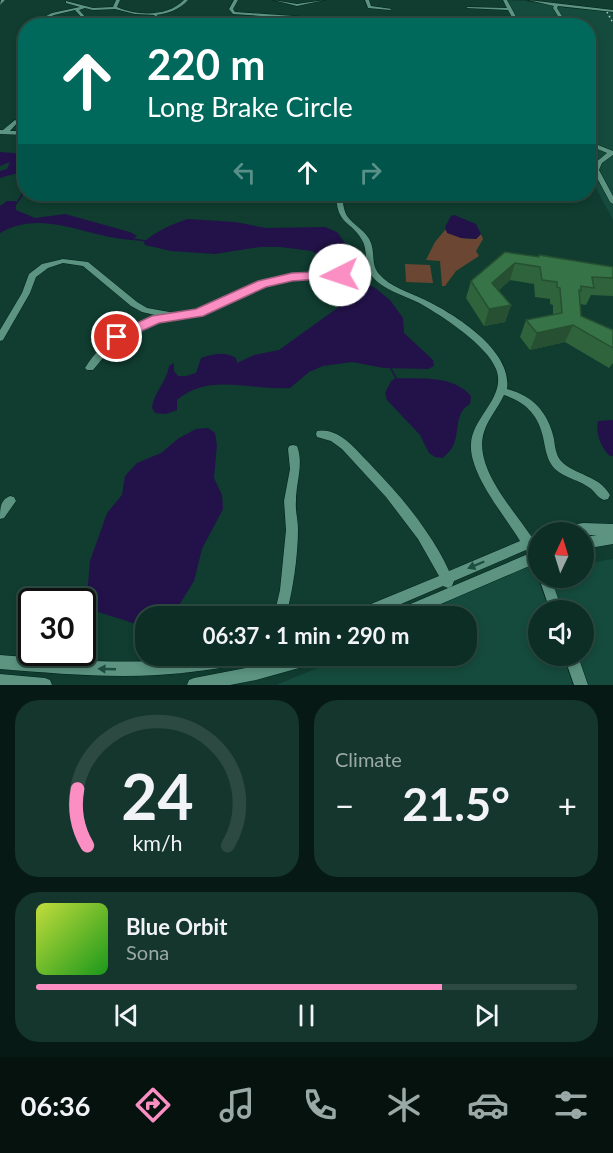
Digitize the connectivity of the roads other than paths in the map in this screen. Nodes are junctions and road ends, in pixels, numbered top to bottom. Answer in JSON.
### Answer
{"nodes":[{"id":1,"x":3,"y":0,"type":"edge"},
{"id":2,"x":118,"y":0,"type":"edge"},
{"id":3,"x":186,"y":0,"type":"edge"},
{"id":4,"x":236,"y":0,"type":"edge"},
{"id":5,"x":274,"y":0,"type":"edge"},
{"id":6,"x":323,"y":0,"type":"edge"},
{"id":7,"x":367,"y":0,"type":"edge"},
{"id":8,"x":505,"y":0,"type":"edge"},
{"id":9,"x":532,"y":0,"type":"edge"},
{"id":10,"x":67,"y":2,"type":"dead end"},
{"id":11,"x":0,"y":4,"type":"edge"},
{"id":12,"x":556,"y":4,"type":"junction"},
{"id":13,"x":85,"y":8,"type":"junction"},
{"id":14,"x":115,"y":8,"type":"junction"},
{"id":15,"x":468,"y":8,"type":"dead end"},
{"id":16,"x":76,"y":9,"type":"junction"},
{"id":17,"x":390,"y":9,"type":"dead end"},
{"id":18,"x":510,"y":9,"type":"junction"},
{"id":19,"x":611,"y":10,"type":"edge"},
{"id":20,"x":151,"y":14,"type":"junction"},
{"id":21,"x":273,"y":16,"type":"joint"},
{"id":22,"x":48,"y":18,"type":"edge"},
{"id":23,"x":84,"y":18,"type":"edge"},
{"id":24,"x":161,"y":18,"type":"edge"},
{"id":25,"x":310,"y":18,"type":"edge"},
{"id":26,"x":515,"y":18,"type":"edge"},
{"id":27,"x":561,"y":18,"type":"edge"},
{"id":28,"x":15,"y":122,"type":"dead end"},
{"id":29,"x":2,"y":132,"type":"edge"},
{"id":30,"x":18,"y":133,"type":"edge"},
{"id":31,"x":596,"y":147,"type":"edge"},
{"id":32,"x":612,"y":154,"type":"edge"},
{"id":33,"x":596,"y":170,"type":"joint"},
{"id":34,"x":339,"y":201,"type":"edge"},
{"id":35,"x":613,"y":202,"type":"edge"},
{"id":36,"x":373,"y":271,"type":"junction"},
{"id":37,"x":171,"y":316,"type":"junction"},
{"id":38,"x":0,"y":338,"type":"edge"},
{"id":39,"x":90,"y":368,"type":"dead end"},
{"id":40,"x":502,"y":391,"type":"junction"},
{"id":41,"x":321,"y":434,"type":"dead end"},
{"id":42,"x":293,"y":449,"type":"dead end"},
{"id":43,"x":604,"y":495,"type":"dead end"},
{"id":44,"x":10,"y":501,"type":"dead end"},
{"id":45,"x":0,"y":514,"type":"edge"},
{"id":46,"x":594,"y":529,"type":"edge"},
{"id":47,"x":613,"y":530,"type":"edge"},
{"id":48,"x":613,"y":538,"type":"edge"},
{"id":49,"x":528,"y":539,"type":"edge"},
{"id":50,"x":594,"y":541,"type":"edge"},
{"id":51,"x":528,"y":553,"type":"edge"},
{"id":52,"x":528,"y":554,"type":"edge"},
{"id":53,"x":447,"y":580,"type":"junction"},
{"id":54,"x":282,"y":606,"type":"edge"},
{"id":55,"x":383,"y":606,"type":"edge"},
{"id":56,"x":420,"y":606,"type":"edge"},
{"id":57,"x":0,"y":662,"type":"edge"},
{"id":58,"x":194,"y":666,"type":"edge"},
{"id":59,"x":268,"y":666,"type":"edge"},
{"id":60,"x":574,"y":666,"type":"edge"},
{"id":61,"x":0,"y":681,"type":"edge"},
{"id":62,"x":45,"y":685,"type":"edge"},
{"id":63,"x":194,"y":685,"type":"edge"},
{"id":64,"x":581,"y":685,"type":"edge"}],
"edges":[{"from":1,"to":11,"type":"street"},
{"from":2,"to":14,"type":"street"},
{"from":3,"to":20,"type":"street"},
{"from":4,"to":21,"type":"street"},
{"from":5,"to":6,"type":"street"},
{"from":7,"to":17,"type":"street"},
{"from":8,"to":18,"type":"street"},
{"from":9,"to":12,"type":"street"},
{"from":10,"to":13,"type":"street"},
{"from":12,"to":19,"type":"street"},
{"from":12,"to":27,"type":"street"},
{"from":13,"to":14,"type":"street"},
{"from":13,"to":16,"type":"street"},
{"from":14,"to":20,"type":"street"},
{"from":15,"to":18,"type":"street"},
{"from":16,"to":22,"type":"street"},
{"from":16,"to":23,"type":"street"},
{"from":18,"to":26,"type":"street"},
{"from":20,"to":24,"type":"street"},
{"from":21,"to":25,"type":"street"},
{"from":28,"to":29,"type":"street"},
{"from":29,"to":30,"type":"street"},
{"from":31,"to":32,"type":"street"},
{"from":32,"to":33,"type":"street"},
{"from":33,"to":35,"type":"street"},
{"from":34,"to":36,"type":"street"},
{"from":36,"to":37,"type":"street"},
{"from":36,"to":40,"type":"street"},
{"from":37,"to":38,"type":"street"},
{"from":37,"to":39,"type":"street"},
{"from":40,"to":43,"type":"street"},
{"from":40,"to":49,"type":"street"},
{"from":41,"to":53,"type":"street"},
{"from":42,"to":54,"type":"street"},
{"from":44,"to":45,"type":"street"},
{"from":46,"to":47,"type":"street"},
{"from":48,"to":50,"type":"street"},
{"from":51,"to":53,"type":"street","one_way":true},
{"from":52,"to":56,"type":"street"},
{"from":53,"to":55,"type":"street"},
{"from":58,"to":57,"type":"street","one_way":true},
{"from":59,"to":63,"type":"street"},
{"from":60,"to":64,"type":"street"},
{"from":61,"to":62,"type":"street"}]}
